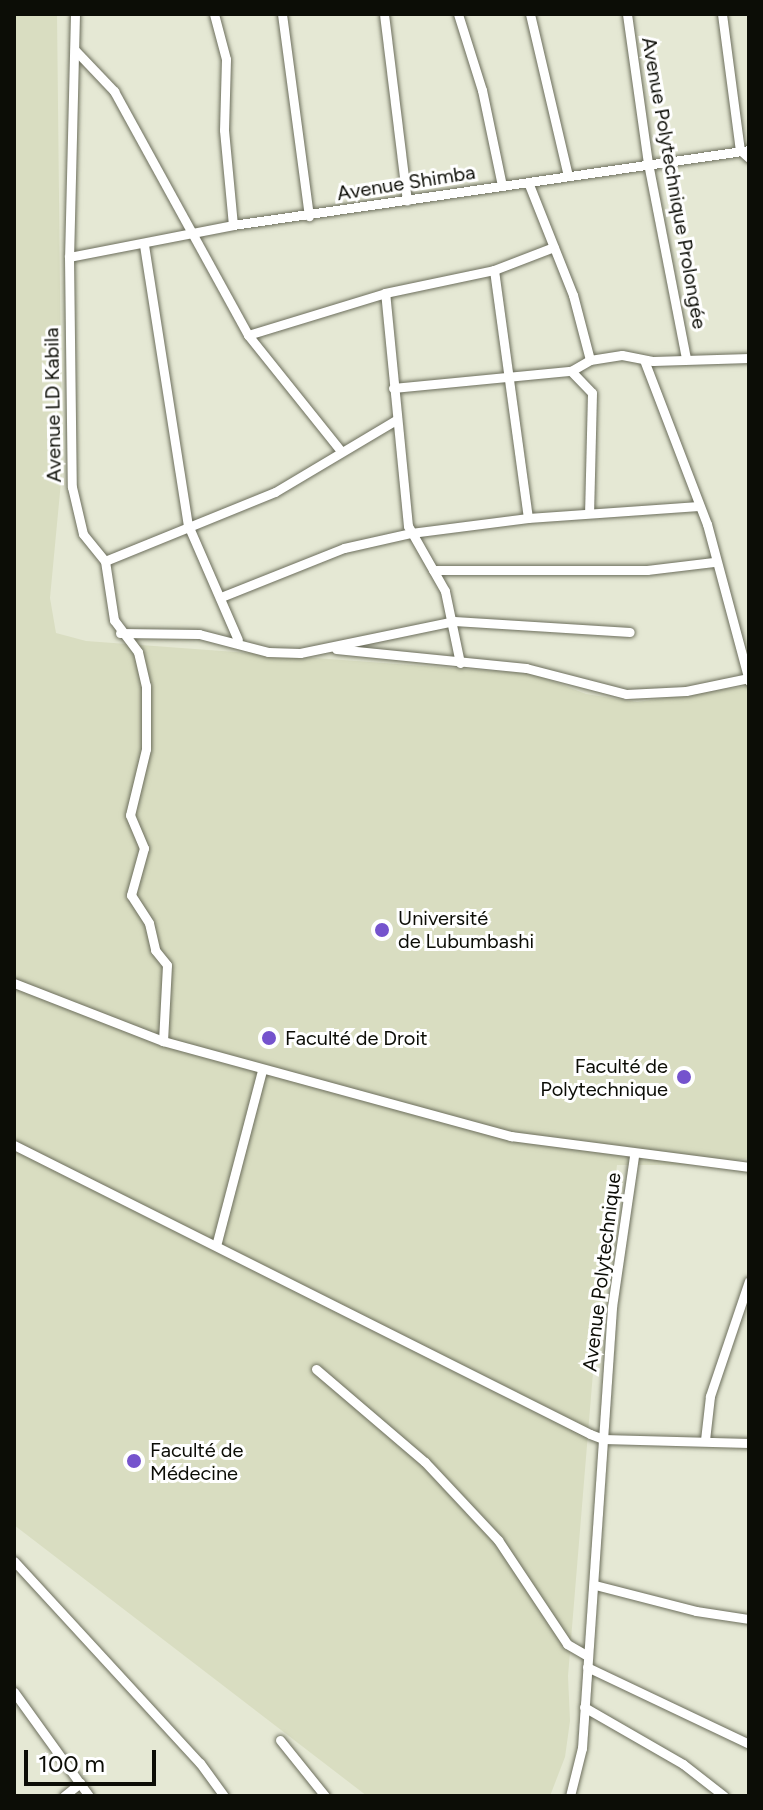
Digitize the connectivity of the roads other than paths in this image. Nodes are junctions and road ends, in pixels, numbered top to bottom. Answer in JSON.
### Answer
{"nodes":[{"id":1,"x":75,"y":14,"type":"edge"},
{"id":2,"x":214,"y":14,"type":"edge"},
{"id":3,"x":282,"y":14,"type":"edge"},
{"id":4,"x":384,"y":14,"type":"edge"},
{"id":5,"x":458,"y":14,"type":"edge"},
{"id":6,"x":530,"y":14,"type":"edge"},
{"id":7,"x":627,"y":14,"type":"edge"},
{"id":8,"x":722,"y":14,"type":"edge"},
{"id":9,"x":75,"y":50,"type":"junction"},
{"id":10,"x":744,"y":150,"type":"edge"},
{"id":11,"x":749,"y":158,"type":"edge"},
{"id":12,"x":648,"y":163,"type":"junction"},
{"id":13,"x":568,"y":176,"type":"junction"},
{"id":14,"x":528,"y":182,"type":"junction"},
{"id":15,"x":502,"y":186,"type":"junction"},
{"id":16,"x":407,"y":201,"type":"junction"},
{"id":17,"x":309,"y":216,"type":"junction"},
{"id":18,"x":233,"y":225,"type":"junction"},
{"id":19,"x":194,"y":235,"type":"junction"},
{"id":20,"x":144,"y":245,"type":"junction"},
{"id":21,"x":554,"y":247,"type":"junction"},
{"id":22,"x":69,"y":257,"type":"junction"},
{"id":23,"x":494,"y":270,"type":"junction"},
{"id":24,"x":385,"y":293,"type":"junction"},
{"id":25,"x":248,"y":335,"type":"junction"},
{"id":26,"x":686,"y":358,"type":"junction"},
{"id":27,"x":749,"y":358,"type":"edge"},
{"id":28,"x":590,"y":360,"type":"junction"},
{"id":29,"x":644,"y":360,"type":"junction"},
{"id":30,"x":571,"y":371,"type":"junction"},
{"id":31,"x":510,"y":377,"type":"junction"},
{"id":32,"x":393,"y":388,"type":"junction"},
{"id":33,"x":396,"y":420,"type":"junction"},
{"id":34,"x":340,"y":450,"type":"junction"},
{"id":35,"x":699,"y":506,"type":"junction"},
{"id":36,"x":589,"y":513,"type":"junction"},
{"id":37,"x":528,"y":518,"type":"junction"},
{"id":38,"x":188,"y":525,"type":"junction"},
{"id":39,"x":411,"y":533,"type":"junction"},
{"id":40,"x":105,"y":561,"type":"junction"},
{"id":41,"x":714,"y":562,"type":"junction"},
{"id":42,"x":433,"y":570,"type":"junction"},
{"id":43,"x":221,"y":597,"type":"junction"},
{"id":44,"x":454,"y":621,"type":"junction"},
{"id":45,"x":630,"y":632,"type":"dead end"},
{"id":46,"x":120,"y":633,"type":"junction"},
{"id":47,"x":238,"y":640,"type":"junction"},
{"id":48,"x":329,"y":647,"type":"junction"},
{"id":49,"x":460,"y":663,"type":"junction"},
{"id":50,"x":749,"y":679,"type":"edge"},
{"id":51,"x":14,"y":983,"type":"edge"},
{"id":52,"x":163,"y":1041,"type":"junction"},
{"id":53,"x":262,"y":1070,"type":"junction"},
{"id":54,"x":14,"y":1145,"type":"edge"},
{"id":55,"x":634,"y":1156,"type":"junction"},
{"id":56,"x":749,"y":1167,"type":"edge"},
{"id":57,"x":217,"y":1242,"type":"junction"},
{"id":58,"x":749,"y":1281,"type":"edge"},
{"id":59,"x":316,"y":1369,"type":"dead end"},
{"id":60,"x":603,"y":1439,"type":"junction"},
{"id":61,"x":705,"y":1440,"type":"junction"},
{"id":62,"x":749,"y":1443,"type":"edge"},
{"id":63,"x":14,"y":1561,"type":"edge"},
{"id":64,"x":595,"y":1585,"type":"junction"},
{"id":65,"x":749,"y":1619,"type":"edge"},
{"id":66,"x":588,"y":1662,"type":"junction"},
{"id":67,"x":14,"y":1692,"type":"edge"},
{"id":68,"x":584,"y":1707,"type":"junction"},
{"id":69,"x":280,"y":1740,"type":"dead end"},
{"id":70,"x":749,"y":1744,"type":"edge"},
{"id":71,"x":80,"y":1783,"type":"junction"},
{"id":72,"x":64,"y":1796,"type":"edge"},
{"id":73,"x":89,"y":1796,"type":"edge"},
{"id":74,"x":224,"y":1796,"type":"edge"},
{"id":75,"x":325,"y":1796,"type":"edge"},
{"id":76,"x":570,"y":1796,"type":"edge"},
{"id":77,"x":724,"y":1796,"type":"edge"}],
"edges":[{"from":1,"to":9,"type":"street","name":"Avenue LD Kabila"},
{"from":2,"to":18,"type":"street"},
{"from":3,"to":17,"type":"street"},
{"from":4,"to":16,"type":"street"},
{"from":5,"to":15,"type":"street"},
{"from":6,"to":13,"type":"street"},
{"from":7,"to":12,"type":"street","name":"Avenue Polytechnique Prolongée"},
{"from":8,"to":10,"type":"street"},
{"from":9,"to":19,"type":"street"},
{"from":9,"to":22,"type":"street","name":"Avenue LD Kabila"},
{"from":10,"to":11,"type":"street"},
{"from":10,"to":12,"type":"street","name":"Avenue Shimba"},
{"from":12,"to":13,"type":"street","name":"Avenue Shimba"},
{"from":12,"to":26,"type":"street","name":"Avenue Polytechnique Prolongée"},
{"from":13,"to":14,"type":"street","name":"Avenue Shimba"},
{"from":14,"to":15,"type":"street","name":"Avenue Shimba"},
{"from":14,"to":21,"type":"street"},
{"from":15,"to":16,"type":"street","name":"Avenue Shimba"},
{"from":16,"to":17,"type":"street","name":"Avenue Shimba"},
{"from":17,"to":18,"type":"street","name":"Avenue Shimba"},
{"from":18,"to":19,"type":"street","name":"Avenue Shimba"},
{"from":19,"to":20,"type":"street","name":"Avenue Shimba"},
{"from":19,"to":25,"type":"street"},
{"from":20,"to":22,"type":"street","name":"Avenue Shimba"},
{"from":20,"to":38,"type":"street"},
{"from":21,"to":23,"type":"street"},
{"from":21,"to":28,"type":"street"},
{"from":22,"to":40,"type":"street","name":"Avenue LD Kabila"},
{"from":23,"to":24,"type":"street"},
{"from":23,"to":31,"type":"street"},
{"from":24,"to":25,"type":"street"},
{"from":24,"to":32,"type":"street"},
{"from":25,"to":34,"type":"street"},
{"from":26,"to":27,"type":"street"},
{"from":26,"to":29,"type":"street"},
{"from":28,"to":29,"type":"street"},
{"from":28,"to":30,"type":"street"},
{"from":29,"to":35,"type":"street"},
{"from":30,"to":31,"type":"street"},
{"from":30,"to":36,"type":"street"},
{"from":31,"to":32,"type":"street"},
{"from":31,"to":37,"type":"street"},
{"from":32,"to":33,"type":"street"},
{"from":33,"to":34,"type":"street"},
{"from":33,"to":39,"type":"street"},
{"from":34,"to":38,"type":"street"},
{"from":35,"to":36,"type":"street"},
{"from":35,"to":41,"type":"street"},
{"from":36,"to":37,"type":"street"},
{"from":37,"to":39,"type":"street"},
{"from":38,"to":40,"type":"street"},
{"from":38,"to":43,"type":"street"},
{"from":39,"to":42,"type":"street"},
{"from":39,"to":43,"type":"street"},
{"from":40,"to":46,"type":"street","name":"Avenue LD Kabila"},
{"from":41,"to":42,"type":"street"},
{"from":41,"to":50,"type":"street"},
{"from":42,"to":44,"type":"street"},
{"from":43,"to":47,"type":"street"},
{"from":44,"to":45,"type":"street"},
{"from":44,"to":48,"type":"street"},
{"from":44,"to":49,"type":"street"},
{"from":46,"to":47,"type":"street"},
{"from":46,"to":52,"type":"street","name":"Avenue LD Kabila"},
{"from":47,"to":48,"type":"street"},
{"from":48,"to":49,"type":"street"},
{"from":49,"to":50,"type":"street"},
{"from":51,"to":52,"type":"street","name":"Avenue Polytechnique"},
{"from":52,"to":53,"type":"street","name":"Avenue Polytechnique"},
{"from":53,"to":55,"type":"street","name":"Avenue Polytechnique"},
{"from":53,"to":57,"type":"street"},
{"from":54,"to":57,"type":"street"},
{"from":55,"to":56,"type":"street"},
{"from":55,"to":60,"type":"street","name":"Avenue Polytechnique"},
{"from":57,"to":60,"type":"street"},
{"from":58,"to":61,"type":"street"},
{"from":59,"to":66,"type":"street"},
{"from":60,"to":61,"type":"street"},
{"from":60,"to":64,"type":"street","name":"Avenue Polytechnique"},
{"from":61,"to":62,"type":"street"},
{"from":63,"to":74,"type":"street"},
{"from":64,"to":65,"type":"street"},
{"from":64,"to":66,"type":"street","name":"Avenue Polytechnique"},
{"from":66,"to":68,"type":"street","name":"Avenue Polytechnique"},
{"from":66,"to":70,"type":"street"},
{"from":67,"to":71,"type":"street"},
{"from":68,"to":76,"type":"street","name":"Avenue Polytechnique"},
{"from":68,"to":77,"type":"street"},
{"from":69,"to":75,"type":"street"},
{"from":71,"to":72,"type":"street"},
{"from":71,"to":73,"type":"street"}]}
